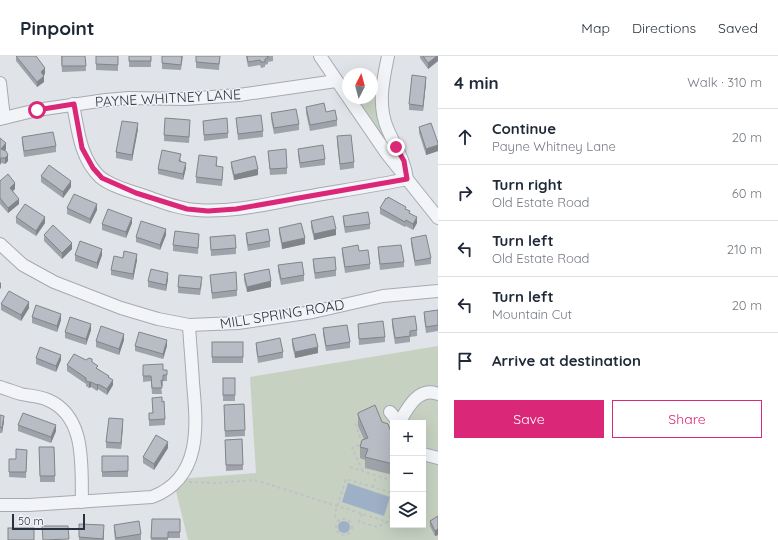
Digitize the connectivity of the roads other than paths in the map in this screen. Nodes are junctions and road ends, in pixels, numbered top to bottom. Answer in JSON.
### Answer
{"nodes":[{"id":1,"x":320,"y":56,"type":"edge"},
{"id":2,"x":388,"y":56,"type":"edge"},
{"id":3,"x":336,"y":81,"type":"junction"},
{"id":4,"x":0,"y":83,"type":"edge"},
{"id":5,"x":74,"y":104,"type":"junction"},
{"id":6,"x":2,"y":118,"type":"edge"},
{"id":7,"x":407,"y":179,"type":"junction"},
{"id":8,"x":438,"y":218,"type":"edge"},
{"id":9,"x":0,"y":244,"type":"edge"},
{"id":10,"x":438,"y":291,"type":"edge"},
{"id":11,"x":189,"y":324,"type":"junction"},
{"id":12,"x":0,"y":387,"type":"edge"},
{"id":13,"x":435,"y":393,"type":"edge"},
{"id":14,"x":390,"y":412,"type":"dead end"},
{"id":15,"x":397,"y":420,"type":"edge"},
{"id":16,"x":401,"y":420,"type":"edge"},
{"id":17,"x":426,"y":455,"type":"edge"},
{"id":18,"x":438,"y":458,"type":"edge"},
{"id":19,"x":82,"y":502,"type":"junction"},
{"id":20,"x":0,"y":505,"type":"edge"}],
"edges":[{"from":1,"to":3,"type":"street"},
{"from":2,"to":7,"type":"street"},
{"from":3,"to":5,"type":"street","name":"PAYNE WHITNEY LANE"},
{"from":3,"to":7,"type":"street"},
{"from":4,"to":6,"type":"street"},
{"from":5,"to":6,"type":"street","name":"PAYNE WHITNEY LANE"},
{"from":5,"to":7,"type":"street"},
{"from":7,"to":8,"type":"street"},
{"from":9,"to":11,"type":"street","name":"MILL SPRING ROAD"},
{"from":10,"to":11,"type":"street","name":"MILL SPRING ROAD"},
{"from":11,"to":19,"type":"street"},
{"from":12,"to":19,"type":"street"},
{"from":13,"to":16,"type":"street"},
{"from":14,"to":15,"type":"street"},
{"from":17,"to":18,"type":"street"},
{"from":19,"to":20,"type":"street"}]}
